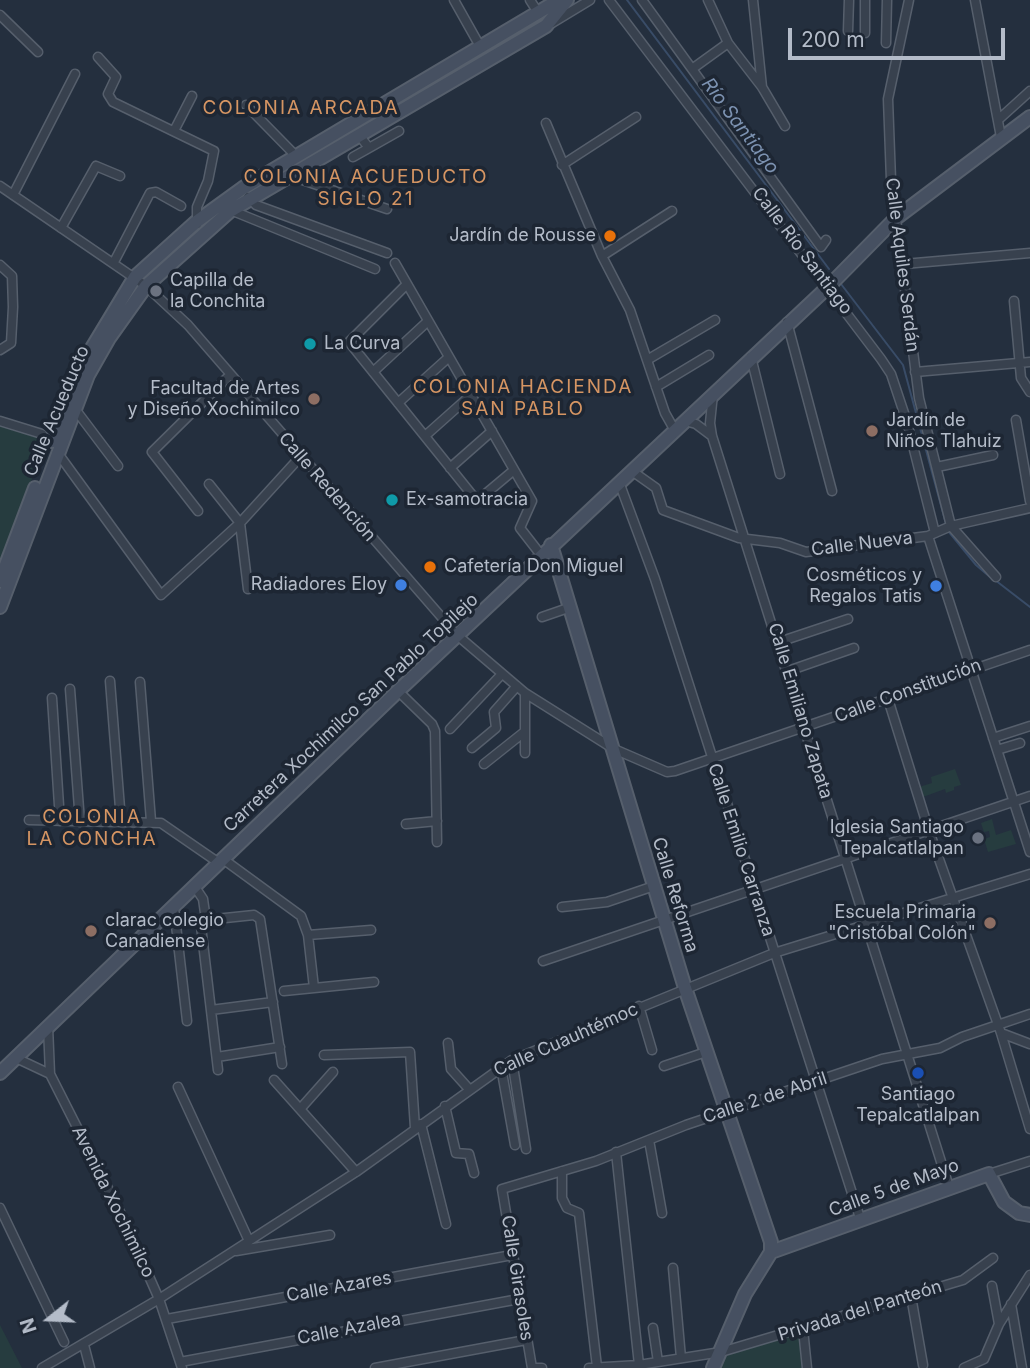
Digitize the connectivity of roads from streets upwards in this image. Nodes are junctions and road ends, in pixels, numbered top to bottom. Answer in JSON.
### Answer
{"nodes":[{"id":1,"x":454,"y":0,"type":"edge"},
{"id":2,"x":530,"y":0,"type":"edge"},
{"id":3,"x":559,"y":0,"type":"edge"},
{"id":4,"x":567,"y":0,"type":"edge"},
{"id":5,"x":590,"y":0,"type":"edge"},
{"id":6,"x":609,"y":0,"type":"edge"},
{"id":7,"x":642,"y":0,"type":"edge"},
{"id":8,"x":708,"y":0,"type":"edge"},
{"id":9,"x":753,"y":0,"type":"edge"},
{"id":10,"x":849,"y":0,"type":"edge"},
{"id":11,"x":865,"y":0,"type":"edge"},
{"id":12,"x":887,"y":0,"type":"edge"},
{"id":13,"x":909,"y":0,"type":"edge"},
{"id":14,"x":975,"y":0,"type":"edge"},
{"id":15,"x":539,"y":14,"type":"junction"},
{"id":16,"x":0,"y":15,"type":"edge"},
{"id":17,"x":546,"y":26,"type":"junction"},
{"id":18,"x":848,"y":31,"type":"dead end"},
{"id":19,"x":864,"y":33,"type":"dead end"},
{"id":20,"x":728,"y":43,"type":"junction"},
{"id":21,"x":886,"y":43,"type":"dead end"},
{"id":22,"x":481,"y":48,"type":"junction"},
{"id":23,"x":38,"y":52,"type":"dead end"},
{"id":24,"x":98,"y":57,"type":"dead end"},
{"id":25,"x":692,"y":69,"type":"junction"},
{"id":26,"x":75,"y":74,"type":"dead end"},
{"id":27,"x":762,"y":87,"type":"junction"},
{"id":28,"x":1030,"y":91,"type":"edge"},
{"id":29,"x":192,"y":96,"type":"dead end"},
{"id":30,"x":246,"y":105,"type":"dead end"},
{"id":31,"x":636,"y":117,"type":"dead end"},
{"id":32,"x":1030,"y":117,"type":"edge"},
{"id":33,"x":998,"y":120,"type":"junction"},
{"id":34,"x":546,"y":123,"type":"dead end"},
{"id":35,"x":785,"y":126,"type":"dead end"},
{"id":36,"x":362,"y":128,"type":"junction"},
{"id":37,"x":175,"y":129,"type":"junction"},
{"id":38,"x":399,"y":131,"type":"dead end"},
{"id":39,"x":1001,"y":137,"type":"junction"},
{"id":40,"x":369,"y":148,"type":"junction"},
{"id":41,"x":297,"y":156,"type":"junction"},
{"id":42,"x":353,"y":157,"type":"dead end"},
{"id":43,"x":562,"y":165,"type":"junction"},
{"id":44,"x":285,"y":170,"type":"junction"},
{"id":45,"x":120,"y":176,"type":"dead end"},
{"id":46,"x":0,"y":186,"type":"edge"},
{"id":47,"x":246,"y":193,"type":"junction"},
{"id":48,"x":13,"y":195,"type":"junction"},
{"id":49,"x":181,"y":206,"type":"dead end"},
{"id":50,"x":226,"y":206,"type":"junction"},
{"id":51,"x":387,"y":209,"type":"dead end"},
{"id":52,"x":672,"y":211,"type":"dead end"},
{"id":53,"x":896,"y":218,"type":"junction"},
{"id":54,"x":200,"y":227,"type":"junction"},
{"id":55,"x":61,"y":228,"type":"junction"},
{"id":56,"x":826,"y":240,"type":"dead end"},
{"id":57,"x":387,"y":253,"type":"dead end"},
{"id":58,"x":1030,"y":253,"type":"edge"},
{"id":59,"x":602,"y":256,"type":"junction"},
{"id":60,"x":114,"y":262,"type":"junction"},
{"id":61,"x":395,"y":263,"type":"dead end"},
{"id":62,"x":904,"y":264,"type":"junction"},
{"id":63,"x":0,"y":265,"type":"edge"},
{"id":64,"x":375,"y":269,"type":"dead end"},
{"id":65,"x":141,"y":281,"type":"junction"},
{"id":66,"x":407,"y":284,"type":"junction"},
{"id":67,"x":829,"y":286,"type":"junction"},
{"id":68,"x":127,"y":301,"type":"junction"},
{"id":69,"x":1014,"y":301,"type":"dead end"},
{"id":70,"x":715,"y":320,"type":"dead end"},
{"id":71,"x":428,"y":321,"type":"junction"},
{"id":72,"x":788,"y":322,"type":"junction"},
{"id":73,"x":0,"y":350,"type":"edge"},
{"id":74,"x":709,"y":355,"type":"dead end"},
{"id":75,"x":751,"y":357,"type":"junction"},
{"id":76,"x":449,"y":358,"type":"junction"},
{"id":77,"x":647,"y":360,"type":"junction"},
{"id":78,"x":1030,"y":362,"type":"edge"},
{"id":79,"x":1020,"y":363,"type":"junction"},
{"id":80,"x":373,"y":372,"type":"junction"},
{"id":81,"x":915,"y":372,"type":"junction"},
{"id":82,"x":230,"y":375,"type":"junction"},
{"id":83,"x":656,"y":387,"type":"junction"},
{"id":84,"x":1030,"y":392,"type":"edge"},
{"id":85,"x":713,"y":394,"type":"junction"},
{"id":86,"x":471,"y":396,"type":"junction"},
{"id":87,"x":398,"y":403,"type":"junction"},
{"id":88,"x":75,"y":409,"type":"junction"},
{"id":89,"x":1016,"y":420,"type":"dead end"},
{"id":90,"x":0,"y":421,"type":"edge"},
{"id":91,"x":679,"y":425,"type":"junction"},
{"id":92,"x":492,"y":431,"type":"junction"},
{"id":93,"x":43,"y":433,"type":"dead end"},
{"id":94,"x":425,"y":436,"type":"junction"},
{"id":95,"x":712,"y":436,"type":"junction"},
{"id":96,"x":57,"y":452,"type":"junction"},
{"id":97,"x":993,"y":455,"type":"dead end"},
{"id":98,"x":301,"y":456,"type":"junction"},
{"id":99,"x":118,"y":466,"type":"dead end"},
{"id":100,"x":450,"y":467,"type":"junction"},
{"id":101,"x":937,"y":467,"type":"junction"},
{"id":102,"x":514,"y":470,"type":"junction"},
{"id":103,"x":632,"y":471,"type":"junction"},
{"id":104,"x":780,"y":474,"type":"dead end"},
{"id":105,"x":620,"y":482,"type":"junction"},
{"id":106,"x":209,"y":484,"type":"dead end"},
{"id":107,"x":832,"y":491,"type":"dead end"},
{"id":108,"x":1030,"y":501,"type":"edge"},
{"id":109,"x":1030,"y":509,"type":"edge"},
{"id":110,"x":198,"y":511,"type":"dead end"},
{"id":111,"x":240,"y":523,"type":"junction"},
{"id":112,"x":941,"y":530,"type":"junction"},
{"id":113,"x":746,"y":537,"type":"junction"},
{"id":114,"x":551,"y":545,"type":"junction"},
{"id":115,"x":541,"y":555,"type":"junction"},
{"id":116,"x":996,"y":577,"type":"dead end"},
{"id":117,"x":0,"y":581,"type":"edge"},
{"id":118,"x":248,"y":589,"type":"dead end"},
{"id":119,"x":0,"y":607,"type":"edge"},
{"id":120,"x":571,"y":607,"type":"junction"},
{"id":121,"x":542,"y":617,"type":"dead end"},
{"id":122,"x":848,"y":619,"type":"dead end"},
{"id":123,"x":457,"y":635,"type":"junction"},
{"id":124,"x":779,"y":642,"type":"junction"},
{"id":125,"x":854,"y":648,"type":"dead end"},
{"id":126,"x":1030,"y":650,"type":"edge"},
{"id":127,"x":970,"y":668,"type":"junction"},
{"id":128,"x":788,"y":671,"type":"junction"},
{"id":129,"x":501,"y":675,"type":"junction"},
{"id":130,"x":110,"y":681,"type":"dead end"},
{"id":131,"x":141,"y":682,"type":"dead end"},
{"id":132,"x":517,"y":686,"type":"junction"},
{"id":133,"x":71,"y":689,"type":"dead end"},
{"id":134,"x":398,"y":691,"type":"junction"},
{"id":135,"x":525,"y":692,"type":"junction"},
{"id":136,"x":52,"y":698,"type":"dead end"},
{"id":137,"x":887,"y":699,"type":"junction"},
{"id":138,"x":1030,"y":726,"type":"edge"},
{"id":139,"x":806,"y":728,"type":"junction"},
{"id":140,"x":450,"y":729,"type":"dead end"},
{"id":141,"x":523,"y":733,"type":"junction"},
{"id":142,"x":993,"y":738,"type":"junction"},
{"id":143,"x":1020,"y":743,"type":"dead end"},
{"id":144,"x":472,"y":748,"type":"dead end"},
{"id":145,"x":614,"y":749,"type":"junction"},
{"id":146,"x":997,"y":750,"type":"junction"},
{"id":147,"x":525,"y":753,"type":"dead end"},
{"id":148,"x":712,"y":760,"type":"junction"},
{"id":149,"x":484,"y":764,"type":"dead end"},
{"id":150,"x":1030,"y":796,"type":"edge"},
{"id":151,"x":1013,"y":802,"type":"junction"},
{"id":152,"x":29,"y":820,"type":"dead end"},
{"id":153,"x":60,"y":821,"type":"junction"},
{"id":154,"x":121,"y":821,"type":"junction"},
{"id":155,"x":151,"y":821,"type":"junction"},
{"id":156,"x":437,"y":821,"type":"junction"},
{"id":157,"x":80,"y":822,"type":"junction"},
{"id":158,"x":406,"y":824,"type":"dead end"},
{"id":159,"x":929,"y":831,"type":"junction"},
{"id":160,"x":438,"y":842,"type":"dead end"},
{"id":161,"x":1030,"y":852,"type":"edge"},
{"id":162,"x":844,"y":859,"type":"junction"},
{"id":163,"x":221,"y":861,"type":"junction"},
{"id":164,"x":1030,"y":874,"type":"edge"},
{"id":165,"x":654,"y":886,"type":"junction"},
{"id":166,"x":195,"y":887,"type":"junction"},
{"id":167,"x":753,"y":888,"type":"junction"},
{"id":168,"x":954,"y":898,"type":"junction"},
{"id":169,"x":562,"y":907,"type":"dead end"},
{"id":170,"x":174,"y":908,"type":"junction"},
{"id":171,"x":665,"y":918,"type":"junction"},
{"id":172,"x":206,"y":920,"type":"junction"},
{"id":173,"x":865,"y":926,"type":"junction"},
{"id":174,"x":370,"y":930,"type":"dead end"},
{"id":175,"x":308,"y":935,"type":"junction"},
{"id":176,"x":774,"y":953,"type":"junction"},
{"id":177,"x":543,"y":961,"type":"dead end"},
{"id":178,"x":374,"y":982,"type":"dead end"},
{"id":179,"x":314,"y":988,"type":"junction"},
{"id":180,"x":685,"y":988,"type":"junction"},
{"id":181,"x":284,"y":991,"type":"dead end"},
{"id":182,"x":273,"y":1002,"type":"junction"},
{"id":183,"x":639,"y":1006,"type":"junction"},
{"id":184,"x":211,"y":1010,"type":"junction"},
{"id":185,"x":1030,"y":1014,"type":"edge"},
{"id":186,"x":187,"y":1021,"type":"dead end"},
{"id":187,"x":48,"y":1026,"type":"junction"},
{"id":188,"x":999,"y":1028,"type":"junction"},
{"id":189,"x":448,"y":1043,"type":"dead end"},
{"id":190,"x":1030,"y":1044,"type":"edge"},
{"id":191,"x":280,"y":1046,"type":"junction"},
{"id":192,"x":652,"y":1050,"type":"dead end"},
{"id":193,"x":706,"y":1052,"type":"junction"},
{"id":194,"x":906,"y":1054,"type":"junction"},
{"id":195,"x":324,"y":1055,"type":"dead end"},
{"id":196,"x":217,"y":1057,"type":"junction"},
{"id":197,"x":512,"y":1060,"type":"junction"},
{"id":198,"x":9,"y":1061,"type":"edge"},
{"id":199,"x":282,"y":1064,"type":"dead end"},
{"id":200,"x":664,"y":1066,"type":"dead end"},
{"id":201,"x":501,"y":1067,"type":"junction"},
{"id":202,"x":218,"y":1070,"type":"dead end"},
{"id":203,"x":332,"y":1072,"type":"dead end"},
{"id":204,"x":0,"y":1073,"type":"edge"},
{"id":205,"x":50,"y":1074,"type":"junction"},
{"id":206,"x":274,"y":1080,"type":"dead end"},
{"id":207,"x":816,"y":1082,"type":"junction"},
{"id":208,"x":178,"y":1087,"type":"dead end"},
{"id":209,"x":469,"y":1088,"type":"junction"},
{"id":210,"x":445,"y":1106,"type":"junction"},
{"id":211,"x":300,"y":1108,"type":"junction"},
{"id":212,"x":725,"y":1111,"type":"junction"},
{"id":213,"x":418,"y":1126,"type":"junction"},
{"id":214,"x":1030,"y":1129,"type":"edge"},
{"id":215,"x":649,"y":1140,"type":"junction"},
{"id":216,"x":515,"y":1145,"type":"dead end"},
{"id":217,"x":526,"y":1149,"type":"dead end"},
{"id":218,"x":616,"y":1152,"type":"junction"},
{"id":219,"x":1030,"y":1161,"type":"edge"},
{"id":220,"x":356,"y":1171,"type":"junction"},
{"id":221,"x":562,"y":1171,"type":"junction"},
{"id":222,"x":474,"y":1173,"type":"dead end"},
{"id":223,"x":989,"y":1174,"type":"junction"},
{"id":224,"x":949,"y":1187,"type":"junction"},
{"id":225,"x":502,"y":1189,"type":"joint"},
{"id":226,"x":0,"y":1209,"type":"edge"},
{"id":227,"x":663,"y":1213,"type":"dead end"},
{"id":228,"x":1030,"y":1215,"type":"edge"},
{"id":229,"x":860,"y":1218,"type":"junction"},
{"id":230,"x":2,"y":1219,"type":"edge"},
{"id":231,"x":446,"y":1224,"type":"dead end"},
{"id":232,"x":330,"y":1235,"type":"dead end"},
{"id":233,"x":248,"y":1241,"type":"junction"},
{"id":234,"x":233,"y":1251,"type":"junction"},
{"id":235,"x":771,"y":1252,"type":"junction"},
{"id":236,"x":512,"y":1255,"type":"junction"},
{"id":237,"x":993,"y":1258,"type":"dead end"},
{"id":238,"x":673,"y":1268,"type":"dead end"},
{"id":239,"x":1030,"y":1275,"type":"edge"},
{"id":240,"x":992,"y":1286,"type":"dead end"},
{"id":241,"x":911,"y":1296,"type":"junction"},
{"id":242,"x":159,"y":1299,"type":"junction"},
{"id":243,"x":519,"y":1299,"type":"junction"},
{"id":244,"x":1011,"y":1304,"type":"junction"},
{"id":245,"x":167,"y":1319,"type":"junction"},
{"id":246,"x":999,"y":1324,"type":"junction"},
{"id":247,"x":653,"y":1328,"type":"dead end"},
{"id":248,"x":803,"y":1329,"type":"junction"},
{"id":249,"x":526,"y":1340,"type":"junction"},
{"id":250,"x":64,"y":1342,"type":"dead end"},
{"id":251,"x":84,"y":1345,"type":"junction"},
{"id":252,"x":722,"y":1352,"type":"junction"},
{"id":253,"x":681,"y":1358,"type":"junction"},
{"id":254,"x":657,"y":1362,"type":"junction"},
{"id":255,"x":57,"y":1364,"type":"edge"},
{"id":256,"x":984,"y":1364,"type":"edge"},
{"id":257,"x":181,"y":1365,"type":"edge"},
{"id":258,"x":639,"y":1365,"type":"junction"},
{"id":259,"x":923,"y":1365,"type":"dead end"},
{"id":260,"x":597,"y":1367,"type":"edge"},
{"id":261,"x":42,"y":1368,"type":"edge"},
{"id":262,"x":90,"y":1368,"type":"edge"},
{"id":263,"x":375,"y":1368,"type":"edge"},
{"id":264,"x":531,"y":1368,"type":"edge"},
{"id":265,"x":542,"y":1368,"type":"edge"},
{"id":266,"x":589,"y":1368,"type":"edge"},
{"id":267,"x":607,"y":1368,"type":"edge"},
{"id":268,"x":713,"y":1368,"type":"edge"},
{"id":269,"x":807,"y":1368,"type":"edge"},
{"id":270,"x":964,"y":1368,"type":"edge"},
{"id":271,"x":1022,"y":1368,"type":"edge"}],
"edges":[{"from":1,"to":22,"type":"street"},
{"from":2,"to":15,"type":"street"},
{"from":3,"to":15,"type":"street","name":"Calle Acueducto"},
{"from":4,"to":17,"type":"street","name":"Calle Acueducto"},
{"from":5,"to":17,"type":"street"},
{"from":6,"to":67,"type":"street","name":"Calle Río Santiago"},
{"from":7,"to":25,"type":"street"},
{"from":8,"to":20,"type":"street"},
{"from":9,"to":27,"type":"street"},
{"from":10,"to":18,"type":"street"},
{"from":11,"to":19,"type":"street"},
{"from":12,"to":21,"type":"street"},
{"from":13,"to":53,"type":"street","name":"Calle Aquiles Serdán"},
{"from":14,"to":33,"type":"street"},
{"from":15,"to":22,"type":"street","name":"Calle Acueducto"},
{"from":16,"to":23,"type":"street"},
{"from":17,"to":36,"type":"street","name":"Calle Acueducto"},
{"from":20,"to":25,"type":"street"},
{"from":20,"to":27,"type":"street"},
{"from":22,"to":36,"type":"street","name":"Calle Acueducto"},
{"from":24,"to":37,"type":"street"},
{"from":25,"to":56,"type":"street"},
{"from":26,"to":48,"type":"street"},
{"from":27,"to":35,"type":"street"},
{"from":28,"to":33,"type":"street"},
{"from":29,"to":37,"type":"street"},
{"from":30,"to":41,"type":"street"},
{"from":31,"to":43,"type":"street"},
{"from":32,"to":39,"type":"street","name":"Carretera Xochimilco San Pablo Topilejo"},
{"from":33,"to":39,"type":"street"},
{"from":34,"to":43,"type":"street"},
{"from":36,"to":40,"type":"street"},
{"from":36,"to":41,"type":"street","name":"Calle Acueducto"},
{"from":36,"to":44,"type":"street","name":"Calle Acueducto"},
{"from":37,"to":54,"type":"street"},
{"from":38,"to":40,"type":"street"},
{"from":39,"to":53,"type":"street","name":"Carretera Xochimilco San Pablo Topilejo"},
{"from":40,"to":42,"type":"street"},
{"from":41,"to":44,"type":"street","name":"Calle Acueducto"},
{"from":43,"to":59,"type":"street"},
{"from":44,"to":47,"type":"street","name":"Calle Acueducto"},
{"from":44,"to":51,"type":"street"},
{"from":45,"to":55,"type":"street"},
{"from":46,"to":48,"type":"street","name":"Calle Redención"},
{"from":47,"to":50,"type":"street","name":"Calle Acueducto"},
{"from":47,"to":57,"type":"street"},
{"from":48,"to":55,"type":"street","name":"Calle Redención"},
{"from":49,"to":60,"type":"street"},
{"from":50,"to":54,"type":"street","name":"Calle Acueducto"},
{"from":50,"to":64,"type":"street"},
{"from":52,"to":59,"type":"street"},
{"from":53,"to":62,"type":"street","name":"Calle Aquiles Serdán"},
{"from":53,"to":67,"type":"street","name":"Carretera Xochimilco San Pablo Topilejo"},
{"from":54,"to":65,"type":"street","name":"Calle Acueducto"},
{"from":55,"to":60,"type":"street","name":"Calle Redención"},
{"from":58,"to":62,"type":"street"},
{"from":59,"to":77,"type":"street"},
{"from":60,"to":65,"type":"street","name":"Calle Redención"},
{"from":61,"to":66,"type":"street"},
{"from":62,"to":81,"type":"street","name":"Calle Aquiles Serdán"},
{"from":63,"to":73,"type":"street"},
{"from":65,"to":68,"type":"street","name":"Calle Acueducto"},
{"from":65,"to":82,"type":"street","name":"Calle Redención"},
{"from":66,"to":71,"type":"street"},
{"from":66,"to":80,"type":"street"},
{"from":67,"to":72,"type":"street","name":"Carretera Xochimilco San Pablo Topilejo"},
{"from":67,"to":112,"type":"street","name":"Calle Río Santiago"},
{"from":68,"to":88,"type":"street","name":"Calle Acueducto"},
{"from":68,"to":117,"type":"street","name":"Calle Acueducto"},
{"from":69,"to":79,"type":"street"},
{"from":70,"to":77,"type":"street"},
{"from":71,"to":76,"type":"street"},
{"from":71,"to":80,"type":"street"},
{"from":72,"to":75,"type":"street","name":"Carretera Xochimilco San Pablo Topilejo"},
{"from":72,"to":107,"type":"street"},
{"from":74,"to":83,"type":"street"},
{"from":75,"to":85,"type":"street","name":"Carretera Xochimilco San Pablo Topilejo"},
{"from":75,"to":104,"type":"street"},
{"from":76,"to":86,"type":"street"},
{"from":76,"to":87,"type":"street"},
{"from":77,"to":83,"type":"street"},
{"from":78,"to":79,"type":"street"},
{"from":79,"to":81,"type":"street"},
{"from":79,"to":84,"type":"street"},
{"from":80,"to":87,"type":"street"},
{"from":81,"to":101,"type":"street","name":"Calle Aquiles Serdán"},
{"from":82,"to":98,"type":"street","name":"Calle Redención"},
{"from":82,"to":110,"type":"street"},
{"from":83,"to":91,"type":"street"},
{"from":85,"to":91,"type":"street","name":"Carretera Xochimilco San Pablo Topilejo"},
{"from":85,"to":95,"type":"street","name":"Calle Emiliano Zapata"},
{"from":86,"to":92,"type":"street"},
{"from":86,"to":94,"type":"street"},
{"from":87,"to":94,"type":"street"},
{"from":88,"to":96,"type":"street","name":"Calle Acueducto"},
{"from":88,"to":99,"type":"street"},
{"from":89,"to":108,"type":"street"},
{"from":90,"to":93,"type":"street"},
{"from":91,"to":95,"type":"street"},
{"from":91,"to":103,"type":"street","name":"Carretera Xochimilco San Pablo Topilejo"},
{"from":92,"to":100,"type":"street"},
{"from":92,"to":102,"type":"street"},
{"from":94,"to":100,"type":"street"},
{"from":95,"to":113,"type":"street","name":"Calle Emiliano Zapata"},
{"from":96,"to":111,"type":"street"},
{"from":96,"to":119,"type":"street","name":"Calle Acueducto"},
{"from":97,"to":101,"type":"street"},
{"from":98,"to":111,"type":"street"},
{"from":98,"to":123,"type":"street","name":"Calle Redención"},
{"from":100,"to":102,"type":"street"},
{"from":101,"to":112,"type":"street","name":"Calle Aquiles Serdán"},
{"from":102,"to":115,"type":"street"},
{"from":103,"to":105,"type":"street","name":"Carretera Xochimilco San Pablo Topilejo"},
{"from":103,"to":113,"type":"street","name":"Calle Nueva"},
{"from":105,"to":114,"type":"street","name":"Carretera Xochimilco San Pablo Topilejo"},
{"from":105,"to":148,"type":"street","name":"Calle Emilio Carranza"},
{"from":106,"to":111,"type":"street"},
{"from":109,"to":112,"type":"street","name":"Calle Nueva"},
{"from":111,"to":118,"type":"street"},
{"from":112,"to":113,"type":"street","name":"Calle Nueva"},
{"from":112,"to":116,"type":"street"},
{"from":112,"to":127,"type":"street","name":"Calle Aquiles Serdán"},
{"from":113,"to":124,"type":"street","name":"Calle Emiliano Zapata"},
{"from":114,"to":115,"type":"street","name":"Carretera Xochimilco San Pablo Topilejo"},
{"from":114,"to":120,"type":"street","name":"Calle Reforma"},
{"from":115,"to":123,"type":"street","name":"Carretera Xochimilco San Pablo Topilejo"},
{"from":120,"to":121,"type":"street"},
{"from":120,"to":145,"type":"street","name":"Calle Reforma"},
{"from":122,"to":124,"type":"street"},
{"from":123,"to":129,"type":"street","name":"Calle Constitución"},
{"from":123,"to":134,"type":"street","name":"Carretera Xochimilco San Pablo Topilejo"},
{"from":124,"to":128,"type":"street","name":"Calle Emiliano Zapata"},
{"from":125,"to":128,"type":"street"},
{"from":126,"to":127,"type":"street","name":"Calle Constitución"},
{"from":127,"to":137,"type":"street","name":"Calle Constitución"},
{"from":127,"to":142,"type":"street","name":"Calle Aquiles Serdán"},
{"from":128,"to":139,"type":"street","name":"Calle Emiliano Zapata"},
{"from":129,"to":132,"type":"street","name":"Calle Constitución"},
{"from":129,"to":140,"type":"street"},
{"from":130,"to":154,"type":"street"},
{"from":131,"to":155,"type":"street"},
{"from":132,"to":135,"type":"street","name":"Calle Constitución"},
{"from":132,"to":144,"type":"street"},
{"from":133,"to":157,"type":"street"},
{"from":134,"to":156,"type":"street"},
{"from":134,"to":163,"type":"street","name":"Carretera Xochimilco San Pablo Topilejo"},
{"from":135,"to":141,"type":"street"},
{"from":135,"to":145,"type":"street","name":"Calle Constitución"},
{"from":136,"to":153,"type":"street"},
{"from":137,"to":139,"type":"street","name":"Calle Constitución"},
{"from":137,"to":159,"type":"street"},
{"from":138,"to":142,"type":"street"},
{"from":139,"to":148,"type":"street","name":"Calle Constitución"},
{"from":139,"to":162,"type":"street","name":"Calle Emiliano Zapata"},
{"from":141,"to":147,"type":"street"},
{"from":141,"to":149,"type":"street"},
{"from":142,"to":146,"type":"street","name":"Calle Aquiles Serdán"},
{"from":143,"to":146,"type":"street"},
{"from":145,"to":148,"type":"street","name":"Calle Constitución"},
{"from":145,"to":165,"type":"street","name":"Calle Reforma"},
{"from":146,"to":151,"type":"street","name":"Calle Aquiles Serdán"},
{"from":148,"to":167,"type":"street","name":"Calle Emilio Carranza"},
{"from":150,"to":151,"type":"street"},
{"from":151,"to":159,"type":"street"},
{"from":151,"to":161,"type":"street","name":"Calle Aquiles Serdán"},
{"from":152,"to":153,"type":"street"},
{"from":153,"to":157,"type":"street"},
{"from":154,"to":155,"type":"street"},
{"from":154,"to":157,"type":"street"},
{"from":155,"to":163,"type":"street"},
{"from":156,"to":158,"type":"street"},
{"from":156,"to":160,"type":"street"},
{"from":159,"to":162,"type":"street"},
{"from":159,"to":168,"type":"street"},
{"from":162,"to":167,"type":"street"},
{"from":162,"to":173,"type":"street","name":"Calle Emiliano Zapata"},
{"from":163,"to":166,"type":"street","name":"Carretera Xochimilco San Pablo Topilejo"},
{"from":163,"to":175,"type":"street"},
{"from":164,"to":168,"type":"street","name":"Calle Cuauhtémoc"},
{"from":165,"to":169,"type":"street"},
{"from":165,"to":171,"type":"street","name":"Calle Reforma"},
{"from":166,"to":170,"type":"street","name":"Carretera Xochimilco San Pablo Topilejo"},
{"from":166,"to":172,"type":"street"},
{"from":167,"to":171,"type":"street"},
{"from":167,"to":176,"type":"street","name":"Calle Emilio Carranza"},
{"from":168,"to":173,"type":"street","name":"Calle Cuauhtémoc"},
{"from":168,"to":188,"type":"street"},
{"from":170,"to":186,"type":"street"},
{"from":170,"to":187,"type":"street","name":"Carretera Xochimilco San Pablo Topilejo"},
{"from":171,"to":177,"type":"street"},
{"from":171,"to":180,"type":"street","name":"Calle Reforma"},
{"from":172,"to":182,"type":"street"},
{"from":172,"to":184,"type":"street"},
{"from":173,"to":176,"type":"street","name":"Calle Cuauhtémoc"},
{"from":173,"to":194,"type":"street","name":"Calle Emiliano Zapata"},
{"from":174,"to":175,"type":"street"},
{"from":175,"to":179,"type":"street"},
{"from":176,"to":180,"type":"street","name":"Calle Cuauhtémoc"},
{"from":176,"to":207,"type":"street","name":"Calle Emilio Carranza"},
{"from":178,"to":179,"type":"street"},
{"from":179,"to":181,"type":"street"},
{"from":180,"to":183,"type":"street","name":"Calle Cuauhtémoc"},
{"from":180,"to":193,"type":"street","name":"Calle Reforma"},
{"from":182,"to":184,"type":"street"},
{"from":182,"to":191,"type":"street"},
{"from":183,"to":192,"type":"street"},
{"from":183,"to":197,"type":"street","name":"Calle Cuauhtémoc"},
{"from":184,"to":196,"type":"street"},
{"from":185,"to":188,"type":"street","name":"Calle 2 de Abril"},
{"from":187,"to":198,"type":"street","name":"Carretera Xochimilco San Pablo Topilejo"},
{"from":187,"to":205,"type":"street"},
{"from":188,"to":190,"type":"street"},
{"from":188,"to":194,"type":"street","name":"Calle 2 de Abril"},
{"from":188,"to":214,"type":"street"},
{"from":189,"to":209,"type":"street"},
{"from":191,"to":196,"type":"street"},
{"from":191,"to":199,"type":"street"},
{"from":193,"to":200,"type":"street"},
{"from":193,"to":212,"type":"street","name":"Calle Reforma"},
{"from":194,"to":207,"type":"street","name":"Calle 2 de Abril"},
{"from":194,"to":224,"type":"street","name":"Calle Emiliano Zapata"},
{"from":195,"to":213,"type":"street"},
{"from":196,"to":202,"type":"street"},
{"from":197,"to":201,"type":"street","name":"Calle Cuauhtémoc"},
{"from":197,"to":217,"type":"street"},
{"from":198,"to":204,"type":"street","name":"Carretera Xochimilco San Pablo Topilejo"},
{"from":198,"to":205,"type":"street"},
{"from":201,"to":209,"type":"street","name":"Calle Cuauhtémoc"},
{"from":201,"to":216,"type":"street"},
{"from":203,"to":211,"type":"street"},
{"from":205,"to":242,"type":"street","name":"Avenida Xochimilco"},
{"from":206,"to":211,"type":"street"},
{"from":207,"to":212,"type":"street","name":"Calle 2 de Abril"},
{"from":207,"to":229,"type":"street","name":"Calle Emilio Carranza"},
{"from":208,"to":233,"type":"street"},
{"from":209,"to":210,"type":"street","name":"Calle Cuauhtémoc"},
{"from":210,"to":213,"type":"street","name":"Calle Cuauhtémoc"},
{"from":210,"to":222,"type":"street"},
{"from":211,"to":220,"type":"street"},
{"from":212,"to":215,"type":"street","name":"Calle 2 de Abril"},
{"from":212,"to":235,"type":"street","name":"Calle Reforma"},
{"from":213,"to":220,"type":"street","name":"Calle Cuauhtémoc"},
{"from":213,"to":231,"type":"street"},
{"from":215,"to":218,"type":"street","name":"Calle 2 de Abril"},
{"from":215,"to":227,"type":"street"},
{"from":218,"to":221,"type":"street","name":"Calle 2 de Abril"},
{"from":218,"to":258,"type":"street"},
{"from":219,"to":223,"type":"street","name":"Calle 5 de Mayo"},
{"from":220,"to":233,"type":"street","name":"Calle Cuauhtémoc"},
{"from":221,"to":225,"type":"street","name":"Calle 2 de Abril"},
{"from":221,"to":260,"type":"street"},
{"from":223,"to":224,"type":"street","name":"Calle 5 de Mayo"},
{"from":223,"to":228,"type":"street"},
{"from":224,"to":229,"type":"street","name":"Calle 5 de Mayo"},
{"from":225,"to":236,"type":"street","name":"Calle Girasoles"},
{"from":226,"to":230,"type":"street"},
{"from":229,"to":235,"type":"street","name":"Calle 5 de Mayo"},
{"from":230,"to":250,"type":"street"},
{"from":232,"to":234,"type":"street"},
{"from":233,"to":234,"type":"street","name":"Calle Cuauhtémoc"},
{"from":234,"to":242,"type":"street","name":"Calle Cuauhtémoc"},
{"from":235,"to":252,"type":"street"},
{"from":236,"to":243,"type":"street","name":"Calle Girasoles"},
{"from":236,"to":245,"type":"street","name":"Calle Azares"},
{"from":237,"to":241,"type":"street","name":"Privada del Panteón"},
{"from":238,"to":253,"type":"street"},
{"from":239,"to":244,"type":"street"},
{"from":240,"to":246,"type":"street"},
{"from":241,"to":248,"type":"street","name":"Privada del Panteón"},
{"from":241,"to":259,"type":"street"},
{"from":242,"to":245,"type":"street","name":"Avenida Xochimilco"},
{"from":242,"to":251,"type":"street","name":"Calle Cuauhtémoc"},
{"from":243,"to":249,"type":"street","name":"Calle Girasoles"},
{"from":243,"to":257,"type":"street","name":"Calle Azalea"},
{"from":244,"to":246,"type":"street"},
{"from":244,"to":271,"type":"street"},
{"from":245,"to":257,"type":"street","name":"Avenida Xochimilco"},
{"from":246,"to":256,"type":"street"},
{"from":247,"to":254,"type":"street"},
{"from":248,"to":252,"type":"street","name":"Privada del Panteón"},
{"from":248,"to":269,"type":"street"},
{"from":249,"to":263,"type":"street"},
{"from":249,"to":264,"type":"street","name":"Calle Girasoles"},
{"from":251,"to":255,"type":"street","name":"Calle Cuauhtémoc"},
{"from":251,"to":262,"type":"street"},
{"from":252,"to":253,"type":"street","name":"Privada del Panteón"},
{"from":252,"to":268,"type":"street"},
{"from":253,"to":254,"type":"street","name":"Privada del Panteón"},
{"from":254,"to":258,"type":"street","name":"Privada del Panteón"},
{"from":255,"to":261,"type":"street","name":"Calle Cuauhtémoc"},
{"from":256,"to":270,"type":"street"},
{"from":258,"to":267,"type":"street","name":"Privada del Panteón"},
{"from":260,"to":266,"type":"street","name":"Privada del Panteón"},
{"from":260,"to":267,"type":"street","name":"Privada del Panteón"},
{"from":264,"to":265,"type":"street"}]}
